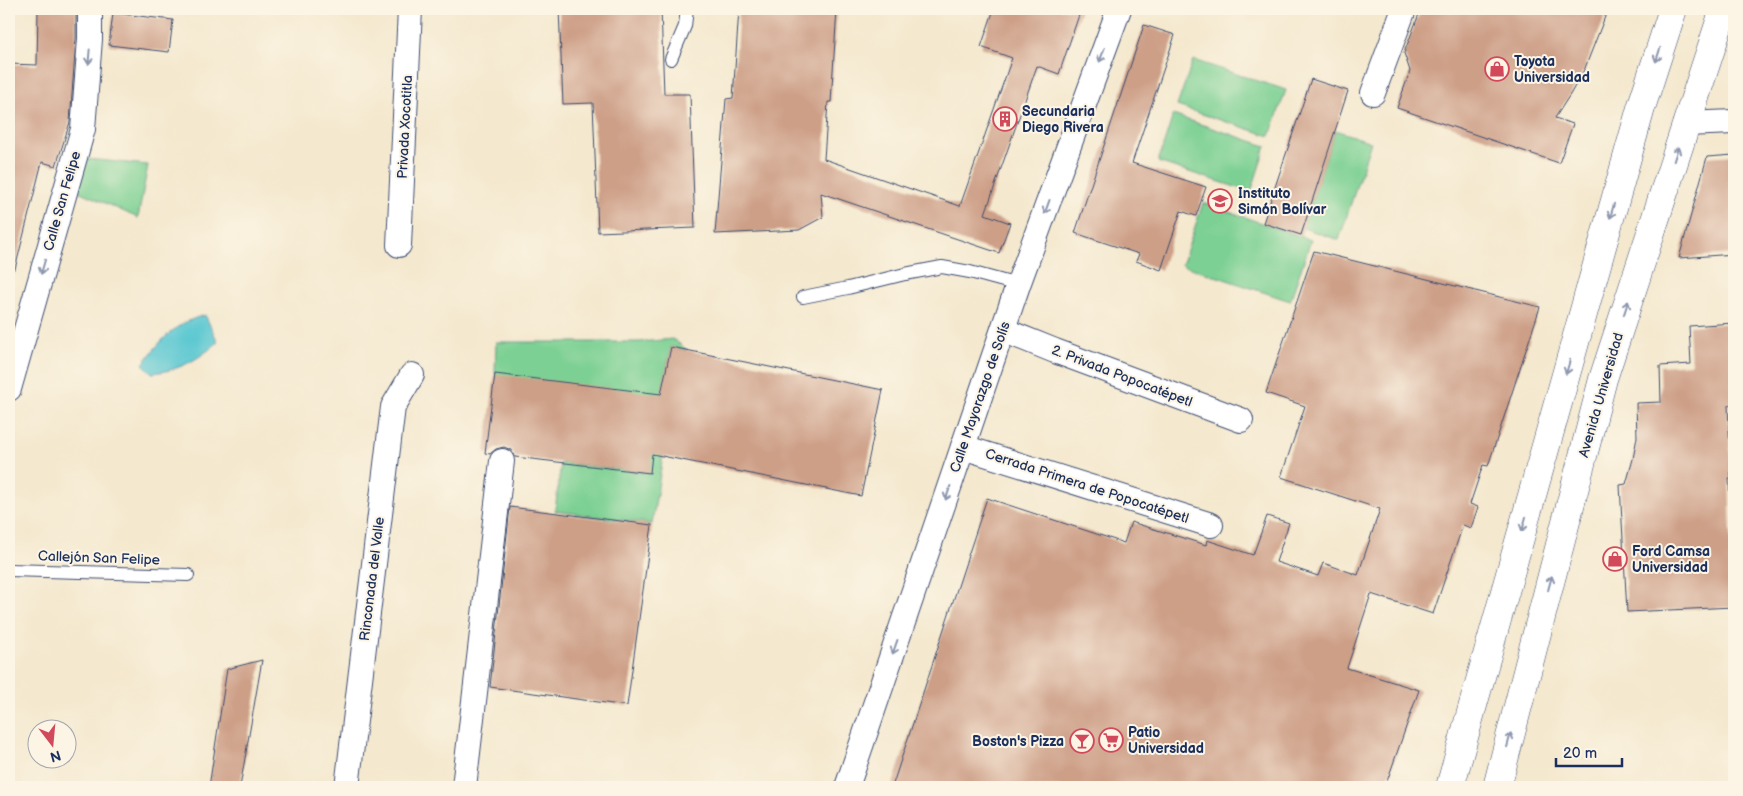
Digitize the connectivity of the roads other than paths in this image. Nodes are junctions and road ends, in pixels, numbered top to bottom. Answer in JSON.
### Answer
{"nodes":[{"id":1,"x":90,"y":9,"type":"edge"},
{"id":2,"x":410,"y":9,"type":"edge"},
{"id":3,"x":687,"y":9,"type":"edge"},
{"id":4,"x":1119,"y":9,"type":"edge"},
{"id":5,"x":1404,"y":9,"type":"edge"},
{"id":6,"x":1673,"y":9,"type":"edge"},
{"id":7,"x":1724,"y":9,"type":"edge"},
{"id":8,"x":671,"y":59,"type":"dead end"},
{"id":9,"x":1373,"y":93,"type":"dead end"},
{"id":10,"x":1734,"y":122,"type":"edge"},
{"id":11,"x":1686,"y":124,"type":"junction"},
{"id":12,"x":399,"y":245,"type":"dead end"},
{"id":13,"x":1018,"y":285,"type":"junction"},
{"id":14,"x":803,"y":297,"type":"dead end"},
{"id":15,"x":1003,"y":330,"type":"junction"},
{"id":16,"x":412,"y":375,"type":"dead end"},
{"id":17,"x":9,"y":389,"type":"edge"},
{"id":18,"x":1241,"y":420,"type":"dead end"},
{"id":19,"x":963,"y":447,"type":"junction"},
{"id":20,"x":502,"y":461,"type":"dead end"},
{"id":21,"x":1211,"y":525,"type":"dead end"},
{"id":22,"x":9,"y":570,"type":"edge"},
{"id":23,"x":188,"y":575,"type":"dead end"},
{"id":24,"x":347,"y":787,"type":"edge"},
{"id":25,"x":464,"y":787,"type":"edge"},
{"id":26,"x":848,"y":787,"type":"edge"},
{"id":27,"x":1450,"y":787,"type":"edge"},
{"id":28,"x":1497,"y":787,"type":"edge"}],
"edges":[{"from":1,"to":17,"type":"street","name":"Calle San Felipe","one_way":true},
{"from":2,"to":12,"type":"street","name":"Privada Xocotitla"},
{"from":3,"to":8,"type":"lane"},
{"from":4,"to":13,"type":"street","name":"Calle Mayorazgo de Solís","one_way":true},
{"from":5,"to":9,"type":"street"},
{"from":6,"to":27,"type":"main road","one_way":true},
{"from":7,"to":11,"type":"main road","name":"Avenida Universidad"},
{"from":10,"to":11,"type":"street"},
{"from":28,"to":11,"type":"main road","name":"Avenida Universidad","one_way":true},
{"from":13,"to":14,"type":"lane"},
{"from":13,"to":15,"type":"street","name":"Calle Mayorazgo de Solís"},
{"from":15,"to":18,"type":"street","name":"2. Privada Popocatépetl"},
{"from":15,"to":19,"type":"street","name":"Calle Mayorazgo de Solís"},
{"from":16,"to":24,"type":"street","name":"Rinconada del Valle"},
{"from":19,"to":21,"type":"street","name":"Cerrada Primera de Popocatépetl"},
{"from":19,"to":26,"type":"street","name":"Calle Mayorazgo de Solís","one_way":true},
{"from":20,"to":25,"type":"street"},
{"from":22,"to":23,"type":"lane","name":"Callejón San Felipe"}]}
